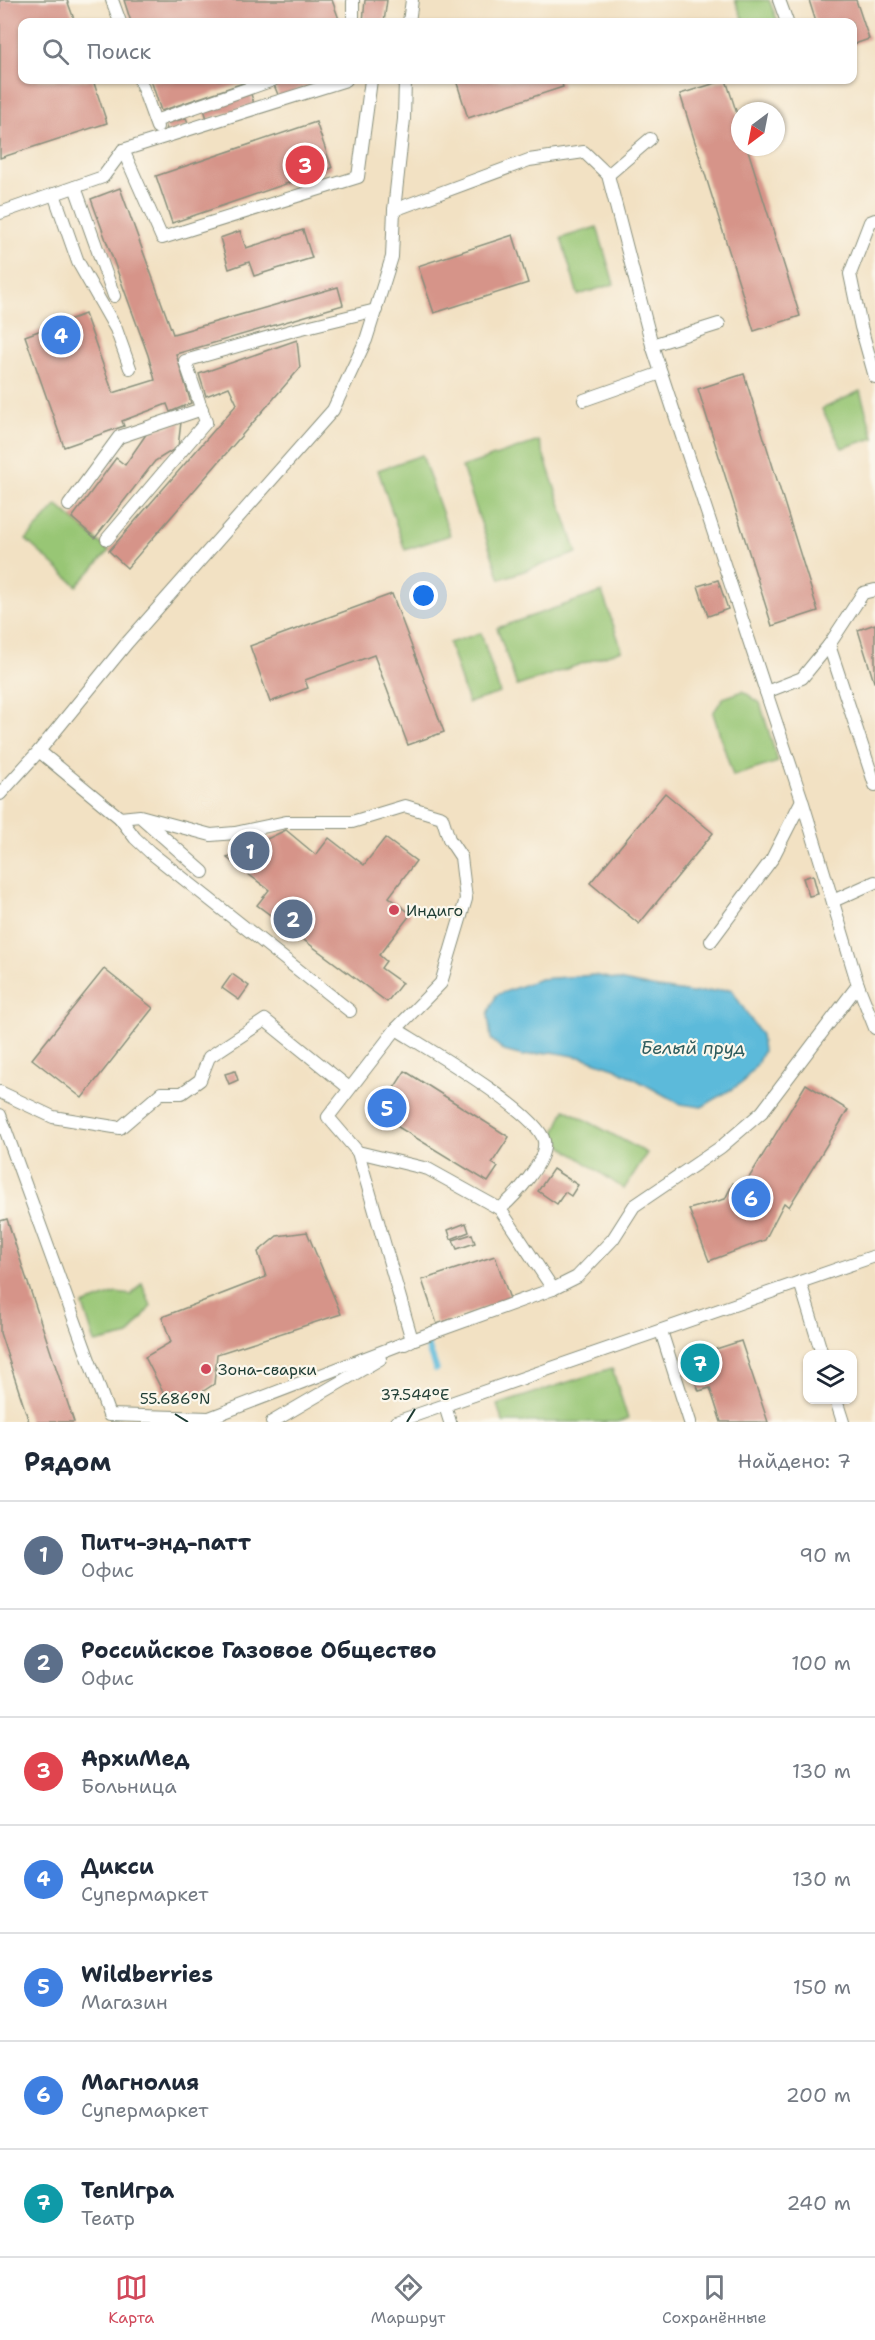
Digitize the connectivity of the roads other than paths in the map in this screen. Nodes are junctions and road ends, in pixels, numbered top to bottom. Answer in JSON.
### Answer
{"nodes":[{"id":1,"x":112,"y":0,"type":"edge"},
{"id":2,"x":353,"y":0,"type":"edge"},
{"id":3,"x":412,"y":0,"type":"edge"},
{"id":4,"x":779,"y":0,"type":"edge"},
{"id":5,"x":121,"y":15,"type":"edge"},
{"id":6,"x":353,"y":18,"type":"edge"},
{"id":7,"x":410,"y":18,"type":"edge"},
{"id":8,"x":786,"y":18,"type":"edge"},
{"id":9,"x":141,"y":84,"type":"edge"},
{"id":10,"x":261,"y":84,"type":"edge"},
{"id":11,"x":333,"y":84,"type":"edge"},
{"id":12,"x":370,"y":84,"type":"edge"},
{"id":13,"x":405,"y":84,"type":"edge"},
{"id":14,"x":155,"y":121,"type":"junction"},
{"id":15,"x":160,"y":137,"type":"junction"},
{"id":16,"x":650,"y":139,"type":"dead end"},
{"id":17,"x":123,"y":150,"type":"junction"},
{"id":18,"x":608,"y":175,"type":"junction"},
{"id":19,"x":75,"y":187,"type":"junction"},
{"id":20,"x":54,"y":194,"type":"junction"},
{"id":21,"x":394,"y":210,"type":"junction"},
{"id":22,"x":0,"y":213,"type":"edge"},
{"id":23,"x":875,"y":220,"type":"edge"},
{"id":24,"x":114,"y":296,"type":"dead end"},
{"id":25,"x":376,"y":310,"type":"junction"},
{"id":26,"x":719,"y":324,"type":"dead end"},
{"id":27,"x":651,"y":345,"type":"junction"},
{"id":28,"x":130,"y":368,"type":"dead end"},
{"id":29,"x":661,"y":373,"type":"junction"},
{"id":30,"x":875,"y":377,"type":"edge"},
{"id":31,"x":584,"y":400,"type":"dead end"},
{"id":32,"x":202,"y":409,"type":"junction"},
{"id":33,"x":69,"y":505,"type":"dead end"},
{"id":34,"x":107,"y":539,"type":"dead end"},
{"id":35,"x":875,"y":590,"type":"edge"},
{"id":36,"x":829,"y":645,"type":"junction"},
{"id":37,"x":766,"y":692,"type":"junction"},
{"id":38,"x":39,"y":751,"type":"junction"},
{"id":39,"x":875,"y":785,"type":"edge"},
{"id":40,"x":0,"y":794,"type":"edge"},
{"id":41,"x":802,"y":800,"type":"junction"},
{"id":42,"x":140,"y":816,"type":"junction"},
{"id":43,"x":120,"y":818,"type":"junction"},
{"id":44,"x":203,"y":872,"type":"dead end"},
{"id":45,"x":875,"y":882,"type":"edge"},
{"id":46,"x":833,"y":901,"type":"junction"},
{"id":47,"x":711,"y":940,"type":"dead end"},
{"id":48,"x":858,"y":985,"type":"junction"},
{"id":49,"x":350,"y":1011,"type":"dead end"},
{"id":50,"x":875,"y":1028,"type":"edge"},
{"id":51,"x":396,"y":1029,"type":"junction"},
{"id":52,"x":350,"y":1088,"type":"junction"},
{"id":53,"x":0,"y":1092,"type":"edge"},
{"id":54,"x":0,"y":1115,"type":"edge"},
{"id":55,"x":357,"y":1152,"type":"junction"},
{"id":56,"x":500,"y":1209,"type":"junction"},
{"id":57,"x":875,"y":1256,"type":"edge"},
{"id":58,"x":800,"y":1282,"type":"junction"},
{"id":59,"x":553,"y":1289,"type":"junction"},
{"id":60,"x":661,"y":1331,"type":"junction"},
{"id":61,"x":412,"y":1340,"type":"junction"},
{"id":62,"x":821,"y":1350,"type":"edge"},
{"id":63,"x":837,"y":1404,"type":"edge"},
{"id":64,"x":445,"y":1406,"type":"junction"},
{"id":65,"x":272,"y":1422,"type":"edge"},
{"id":66,"x":396,"y":1422,"type":"edge"},
{"id":67,"x":450,"y":1422,"type":"edge"},
{"id":68,"x":690,"y":1422,"type":"edge"},
{"id":69,"x":843,"y":1422,"type":"edge"}],
"edges":[{"from":1,"to":5,"type":"lane"},
{"from":2,"to":6,"type":"lane"},
{"from":3,"to":7,"type":"lane"},
{"from":4,"to":8,"type":"lane"},
{"from":9,"to":14,"type":"lane"},
{"from":10,"to":14,"type":"lane"},
{"from":11,"to":15,"type":"lane"},
{"from":12,"to":17,"type":"lane"},
{"from":13,"to":21,"type":"lane"},
{"from":14,"to":15,"type":"lane"},
{"from":15,"to":17,"type":"lane"},
{"from":16,"to":18,"type":"lane"},
{"from":17,"to":19,"type":"lane"},
{"from":18,"to":21,"type":"lane"},
{"from":18,"to":27,"type":"lane"},
{"from":19,"to":20,"type":"lane"},
{"from":19,"to":24,"type":"lane"},
{"from":20,"to":22,"type":"lane"},
{"from":20,"to":28,"type":"lane"},
{"from":21,"to":25,"type":"lane"},
{"from":23,"to":30,"type":"lane"},
{"from":25,"to":32,"type":"lane"},
{"from":25,"to":38,"type":"lane"},
{"from":26,"to":27,"type":"lane"},
{"from":27,"to":29,"type":"lane"},
{"from":29,"to":31,"type":"lane"},
{"from":29,"to":37,"type":"lane"},
{"from":32,"to":33,"type":"lane"},
{"from":32,"to":34,"type":"lane"},
{"from":35,"to":36,"type":"lane"},
{"from":36,"to":37,"type":"lane"},
{"from":36,"to":39,"type":"lane"},
{"from":37,"to":41,"type":"lane"},
{"from":38,"to":40,"type":"lane"},
{"from":38,"to":43,"type":"lane"},
{"from":41,"to":46,"type":"lane"},
{"from":41,"to":47,"type":"lane"},
{"from":42,"to":43,"type":"lane"},
{"from":42,"to":44,"type":"lane"},
{"from":42,"to":51,"type":"lane"},
{"from":43,"to":49,"type":"lane"},
{"from":45,"to":46,"type":"lane"},
{"from":46,"to":48,"type":"lane"},
{"from":48,"to":50,"type":"lane"},
{"from":48,"to":59,"type":"lane"},
{"from":51,"to":52,"type":"lane"},
{"from":51,"to":56,"type":"lane"},
{"from":52,"to":53,"type":"lane"},
{"from":52,"to":55,"type":"lane"},
{"from":54,"to":61,"type":"lane"},
{"from":55,"to":56,"type":"lane"},
{"from":55,"to":61,"type":"lane"},
{"from":56,"to":59,"type":"lane"},
{"from":57,"to":58,"type":"lane"},
{"from":58,"to":60,"type":"lane"},
{"from":58,"to":62,"type":"lane"},
{"from":59,"to":61,"type":"lane"},
{"from":60,"to":64,"type":"lane"},
{"from":60,"to":68,"type":"lane"},
{"from":61,"to":65,"type":"lane"},
{"from":63,"to":69,"type":"lane"},
{"from":64,"to":66,"type":"lane"},
{"from":64,"to":67,"type":"lane"}]}
